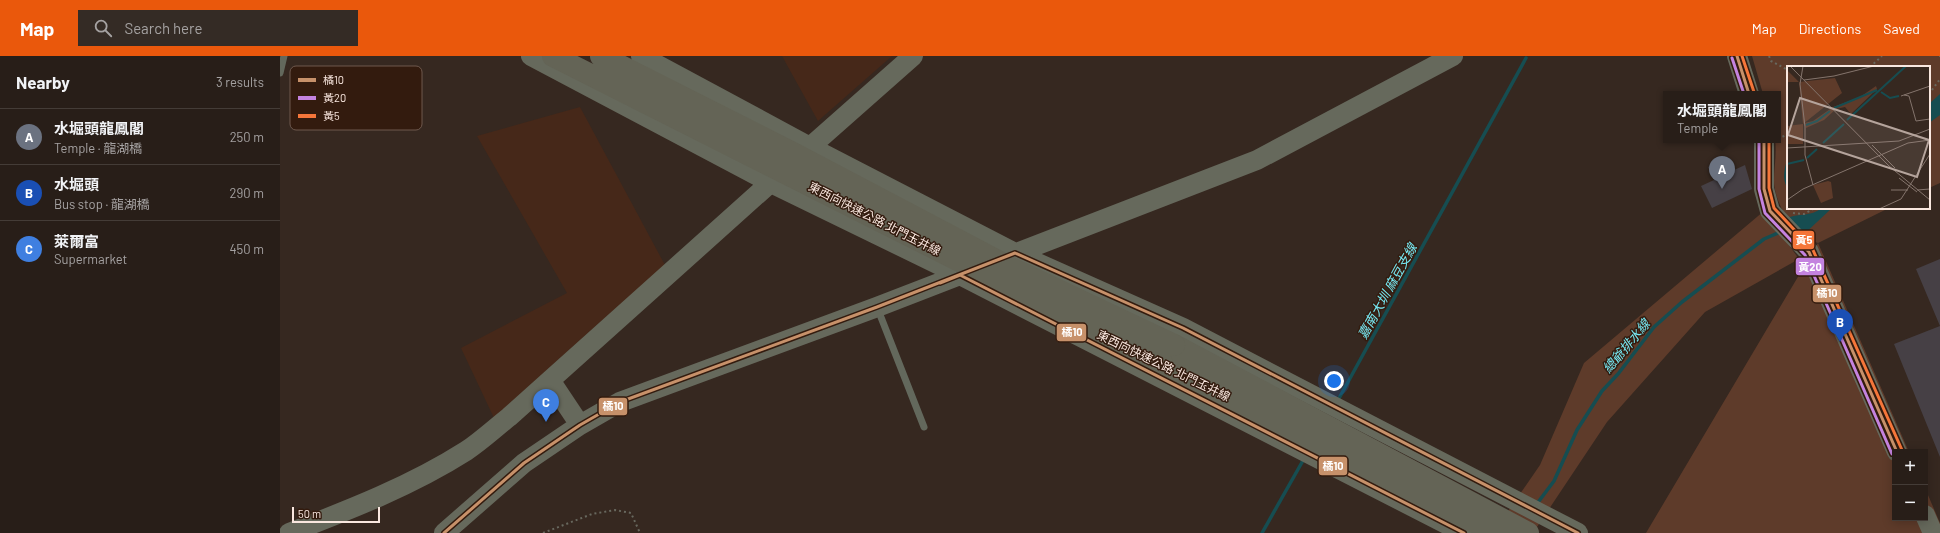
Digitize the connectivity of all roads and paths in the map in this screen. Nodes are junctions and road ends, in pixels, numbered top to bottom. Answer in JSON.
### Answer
{"nodes":[{"id":1,"x":284,"y":56,"type":"edge"},
{"id":2,"x":531,"y":56,"type":"edge"},
{"id":3,"x":553,"y":56,"type":"edge"},
{"id":4,"x":601,"y":56,"type":"edge"},
{"id":5,"x":641,"y":56,"type":"edge"},
{"id":6,"x":913,"y":56,"type":"edge"},
{"id":7,"x":1453,"y":56,"type":"edge"},
{"id":8,"x":1737,"y":56,"type":"edge"},
{"id":9,"x":1769,"y":56,"type":"edge"},
{"id":10,"x":1882,"y":56,"type":"edge"},
{"id":11,"x":1871,"y":66,"type":"edge"},
{"id":12,"x":1787,"y":69,"type":"edge"},
{"id":13,"x":280,"y":73,"type":"edge"},
{"id":14,"x":1940,"y":79,"type":"edge"},
{"id":15,"x":1748,"y":91,"type":"edge"},
{"id":16,"x":1930,"y":93,"type":"edge"},
{"id":17,"x":1764,"y":143,"type":"edge"},
{"id":18,"x":810,"y":147,"type":"junction"},
{"id":19,"x":770,"y":183,"type":"junction"},
{"id":20,"x":1813,"y":209,"type":"edge"},
{"id":21,"x":1804,"y":214,"type":"dead end"},
{"id":22,"x":1015,"y":253,"type":"junction"},
{"id":23,"x":960,"y":275,"type":"junction"},
{"id":24,"x":877,"y":307,"type":"junction"},
{"id":25,"x":550,"y":380,"type":"junction"},
{"id":26,"x":580,"y":425,"type":"junction"},
{"id":27,"x":924,"y":427,"type":"dead end"},
{"id":28,"x":1896,"y":449,"type":"edge"},
{"id":29,"x":1928,"y":521,"type":"edge"},
{"id":30,"x":289,"y":533,"type":"edge"},
{"id":31,"x":444,"y":533,"type":"edge"},
{"id":32,"x":544,"y":533,"type":"edge"},
{"id":33,"x":640,"y":533,"type":"edge"},
{"id":34,"x":1464,"y":533,"type":"edge"},
{"id":35,"x":1496,"y":533,"type":"edge"},
{"id":36,"x":1528,"y":533,"type":"edge"},
{"id":37,"x":1578,"y":533,"type":"edge"},
{"id":38,"x":1933,"y":533,"type":"edge"}],
"edges":[{"from":1,"to":13,"type":"lane"},
{"from":2,"to":19,"type":"main road"},
{"from":3,"to":35,"type":"highway","name":"東西向快速公路 北門玉井線","bridge":true},
{"from":4,"to":36,"type":"highway","name":"東西向快速公路 北門玉井線","bridge":true},
{"from":5,"to":18,"type":"main road"},
{"from":6,"to":18,"type":"main road"},
{"from":7,"to":22,"type":"main road"},
{"from":8,"to":15,"type":"main road"},
{"from":9,"to":12,"type":"path"},
{"from":10,"to":11,"type":"path"},
{"from":14,"to":16,"type":"path"},
{"from":17,"to":28,"type":"main road"},
{"from":18,"to":19,"type":"main road"},
{"from":18,"to":22,"type":"main road"},
{"from":19,"to":23,"type":"main road"},
{"from":19,"to":25,"type":"main road"},
{"from":20,"to":21,"type":"path"},
{"from":22,"to":23,"type":"main road"},
{"from":22,"to":37,"type":"main road"},
{"from":23,"to":24,"type":"main road"},
{"from":23,"to":34,"type":"main road"},
{"from":24,"to":26,"type":"main road"},
{"from":24,"to":27,"type":"lane"},
{"from":25,"to":26,"type":"main road"},
{"from":25,"to":30,"type":"main road"},
{"from":26,"to":31,"type":"main road"},
{"from":29,"to":38,"type":"main road"},
{"from":32,"to":33,"type":"path"}]}
